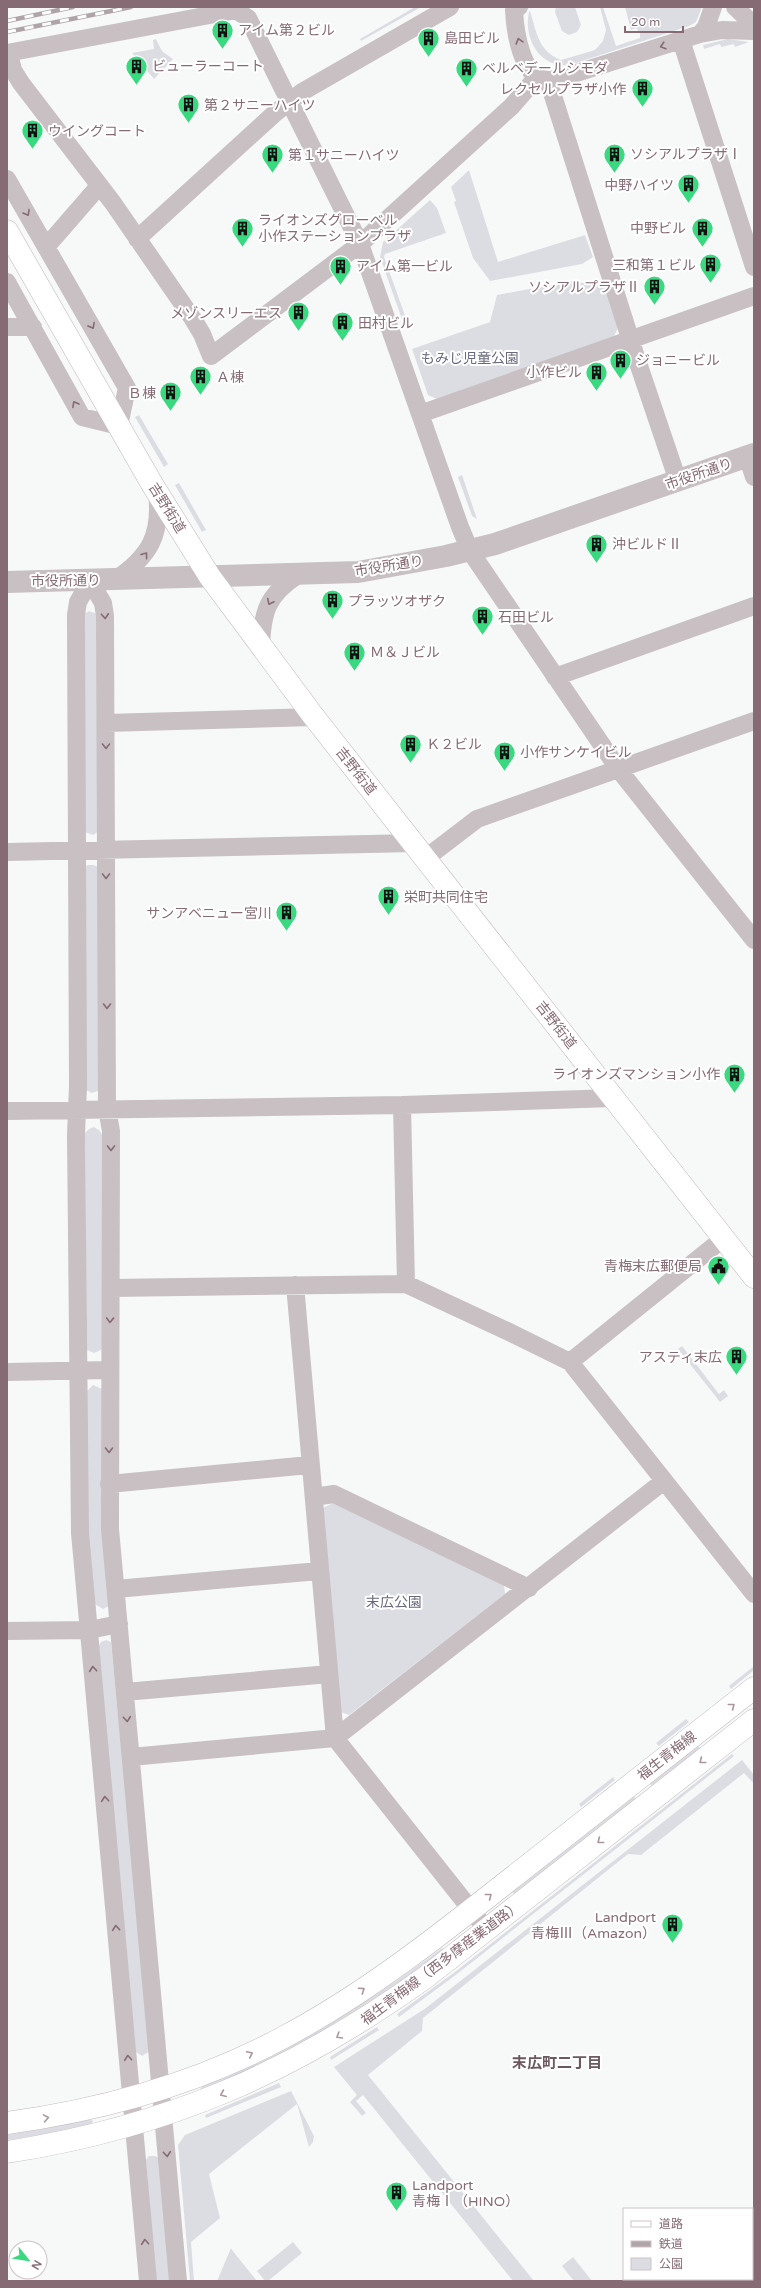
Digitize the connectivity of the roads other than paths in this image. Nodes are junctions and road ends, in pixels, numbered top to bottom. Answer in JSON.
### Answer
{"nodes":[{"id":1,"x":450,"y":7,"type":"edge"},
{"id":2,"x":713,"y":7,"type":"edge"},
{"id":3,"x":735,"y":7,"type":"edge"},
{"id":4,"x":514,"y":8,"type":"edge"},
{"id":5,"x":754,"y":25,"type":"edge"},
{"id":6,"x":754,"y":31,"type":"edge"},
{"id":7,"x":700,"y":34,"type":"junction"},
{"id":8,"x":681,"y":40,"type":"junction"},
{"id":9,"x":8,"y":53,"type":"edge"},
{"id":10,"x":543,"y":79,"type":"junction"},
{"id":11,"x":290,"y":102,"type":"junction"},
{"id":12,"x":7,"y":179,"type":"edge"},
{"id":13,"x":99,"y":186,"type":"junction"},
{"id":14,"x":7,"y":231,"type":"edge"},
{"id":15,"x":137,"y":239,"type":"junction"},
{"id":16,"x":360,"y":244,"type":"junction"},
{"id":17,"x":46,"y":247,"type":"junction"},
{"id":18,"x":754,"y":267,"type":"edge"},
{"id":19,"x":7,"y":282,"type":"edge"},
{"id":20,"x":754,"y":296,"type":"edge"},
{"id":21,"x":33,"y":327,"type":"junction"},
{"id":22,"x":7,"y":328,"type":"edge"},
{"id":23,"x":630,"y":338,"type":"junction"},
{"id":24,"x":420,"y":414,"type":"junction"},
{"id":25,"x":119,"y":426,"type":"junction"},
{"id":26,"x":751,"y":455,"type":"edge"},
{"id":27,"x":754,"y":477,"type":"edge"},
{"id":28,"x":678,"y":481,"type":"junction"},
{"id":29,"x":157,"y":492,"type":"junction"},
{"id":30,"x":470,"y":551,"type":"junction"},
{"id":31,"x":298,"y":575,"type":"junction"},
{"id":32,"x":210,"y":577,"type":"junction"},
{"id":33,"x":115,"y":580,"type":"junction"},
{"id":34,"x":90,"y":581,"type":"junction"},
{"id":35,"x":7,"y":582,"type":"edge"},
{"id":36,"x":754,"y":606,"type":"edge"},
{"id":37,"x":261,"y":648,"type":"junction"},
{"id":38,"x":555,"y":677,"type":"junction"},
{"id":39,"x":314,"y":716,"type":"junction"},
{"id":40,"x":754,"y":722,"type":"edge"},
{"id":41,"x":106,"y":723,"type":"junction"},
{"id":42,"x":619,"y":770,"type":"junction"},
{"id":43,"x":106,"y":850,"type":"junction"},
{"id":44,"x":420,"y":850,"type":"junction"},
{"id":45,"x":77,"y":851,"type":"junction"},
{"id":46,"x":7,"y":852,"type":"edge"},
{"id":47,"x":754,"y":940,"type":"edge"},
{"id":48,"x":613,"y":1098,"type":"junction"},
{"id":49,"x":402,"y":1105,"type":"junction"},
{"id":50,"x":107,"y":1109,"type":"junction"},
{"id":51,"x":78,"y":1110,"type":"junction"},
{"id":52,"x":7,"y":1111,"type":"edge"},
{"id":53,"x":724,"y":1238,"type":"junction"},
{"id":54,"x":754,"y":1277,"type":"edge"},
{"id":55,"x":406,"y":1284,"type":"junction"},
{"id":56,"x":295,"y":1285,"type":"junction"},
{"id":57,"x":111,"y":1288,"type":"junction"},
{"id":58,"x":570,"y":1362,"type":"junction"},
{"id":59,"x":109,"y":1370,"type":"junction"},
{"id":60,"x":77,"y":1371,"type":"junction"},
{"id":61,"x":7,"y":1372,"type":"edge"},
{"id":62,"x":309,"y":1465,"type":"junction"},
{"id":63,"x":664,"y":1481,"type":"junction"},
{"id":64,"x":109,"y":1484,"type":"junction"},
{"id":65,"x":314,"y":1497,"type":"junction"},
{"id":66,"x":319,"y":1571,"type":"junction"},
{"id":67,"x":529,"y":1588,"type":"junction"},
{"id":68,"x":116,"y":1589,"type":"junction"},
{"id":69,"x":754,"y":1594,"type":"edge"},
{"id":70,"x":119,"y":1624,"type":"junction"},
{"id":71,"x":7,"y":1630,"type":"edge"},
{"id":72,"x":89,"y":1630,"type":"junction"},
{"id":73,"x":329,"y":1674,"type":"junction"},
{"id":74,"x":754,"y":1688,"type":"edge"},
{"id":75,"x":125,"y":1692,"type":"junction"},
{"id":76,"x":714,"y":1720,"type":"junction"},
{"id":77,"x":743,"y":1729,"type":"edge"},
{"id":78,"x":335,"y":1738,"type":"junction"},
{"id":79,"x":131,"y":1757,"type":"junction"},
{"id":80,"x":635,"y":1782,"type":"junction"},
{"id":81,"x":650,"y":1802,"type":"junction"},
{"id":82,"x":580,"y":1825,"type":"joint"},
{"id":83,"x":471,"y":1910,"type":"junction"},
{"id":84,"x":487,"y":1930,"type":"junction"},
{"id":85,"x":161,"y":2088,"type":"junction"},
{"id":86,"x":131,"y":2096,"type":"junction"},
{"id":87,"x":164,"y":2115,"type":"junction"},
{"id":88,"x":7,"y":2123,"type":"edge"},
{"id":89,"x":134,"y":2124,"type":"junction"},
{"id":90,"x":7,"y":2152,"type":"edge"},
{"id":91,"x":148,"y":2281,"type":"edge"},
{"id":92,"x":178,"y":2281,"type":"edge"}],
"edges":[{"from":1,"to":11,"type":"street"},
{"from":2,"to":7,"type":"street"},
{"from":3,"to":5,"type":"street"},
{"from":10,"to":4,"type":"street","one_way":true},
{"from":6,"to":7,"type":"street"},
{"from":7,"to":8,"type":"street"},
{"from":8,"to":10,"type":"street","one_way":true},
{"from":8,"to":18,"type":"street"},
{"from":9,"to":11,"type":"street"},
{"from":9,"to":13,"type":"street"},
{"from":10,"to":16,"type":"street"},
{"from":10,"to":23,"type":"street"},
{"from":11,"to":15,"type":"street"},
{"from":11,"to":16,"type":"street"},
{"from":12,"to":17,"type":"street","one_way":true},
{"from":13,"to":15,"type":"street"},
{"from":13,"to":17,"type":"street"},
{"from":14,"to":25,"type":"main road","name":"吉野街道"},
{"from":15,"to":16,"type":"street"},
{"from":16,"to":24,"type":"street"},
{"from":17,"to":25,"type":"street","one_way":true},
{"from":19,"to":21,"type":"street"},
{"from":20,"to":23,"type":"street"},
{"from":21,"to":22,"type":"street"},
{"from":25,"to":21,"type":"street","one_way":true},
{"from":23,"to":24,"type":"street"},
{"from":23,"to":28,"type":"street"},
{"from":24,"to":30,"type":"street"},
{"from":25,"to":29,"type":"main road","name":"吉野街道"},
{"from":26,"to":27,"type":"street"},
{"from":26,"to":28,"type":"street","name":"市役所通り"},
{"from":28,"to":30,"type":"street","name":"市役所通り"},
{"from":29,"to":32,"type":"main road","name":"吉野街道"},
{"from":33,"to":29,"type":"street","one_way":true},
{"from":30,"to":31,"type":"street","name":"市役所通り"},
{"from":30,"to":38,"type":"street"},
{"from":31,"to":32,"type":"street","name":"市役所通り"},
{"from":31,"to":37,"type":"street","one_way":true},
{"from":32,"to":33,"type":"street","name":"市役所通り"},
{"from":32,"to":37,"type":"main road","name":"吉野街道"},
{"from":33,"to":34,"type":"street","name":"市役所通り"},
{"from":34,"to":35,"type":"street","name":"市役所通り"},
{"from":34,"to":41,"type":"street","one_way":true},
{"from":34,"to":45,"type":"street"},
{"from":36,"to":38,"type":"street"},
{"from":37,"to":39,"type":"main road","name":"吉野街道"},
{"from":38,"to":42,"type":"street"},
{"from":39,"to":41,"type":"street"},
{"from":39,"to":44,"type":"main road","name":"吉野街道"},
{"from":40,"to":42,"type":"street"},
{"from":41,"to":43,"type":"street","one_way":true},
{"from":42,"to":44,"type":"street"},
{"from":42,"to":47,"type":"street"},
{"from":43,"to":44,"type":"street"},
{"from":43,"to":45,"type":"street"},
{"from":43,"to":50,"type":"street","one_way":true},
{"from":44,"to":48,"type":"main road","name":"吉野街道"},
{"from":45,"to":46,"type":"street"},
{"from":45,"to":51,"type":"street"},
{"from":48,"to":49,"type":"street"},
{"from":48,"to":53,"type":"main road","name":"吉野街道"},
{"from":49,"to":50,"type":"street"},
{"from":49,"to":55,"type":"street"},
{"from":50,"to":51,"type":"street"},
{"from":50,"to":57,"type":"street","one_way":true},
{"from":51,"to":52,"type":"street"},
{"from":51,"to":60,"type":"street"},
{"from":53,"to":54,"type":"main road","name":"吉野街道"},
{"from":53,"to":58,"type":"street"},
{"from":55,"to":56,"type":"street"},
{"from":55,"to":58,"type":"street"},
{"from":56,"to":57,"type":"street"},
{"from":56,"to":62,"type":"street"},
{"from":57,"to":59,"type":"street","one_way":true},
{"from":58,"to":63,"type":"street"},
{"from":59,"to":60,"type":"street"},
{"from":59,"to":64,"type":"street","one_way":true},
{"from":60,"to":61,"type":"street"},
{"from":60,"to":72,"type":"street"},
{"from":62,"to":64,"type":"street"},
{"from":62,"to":65,"type":"street"},
{"from":63,"to":67,"type":"street"},
{"from":63,"to":69,"type":"street"},
{"from":64,"to":68,"type":"street"},
{"from":65,"to":66,"type":"street"},
{"from":65,"to":67,"type":"street"},
{"from":66,"to":68,"type":"street"},
{"from":66,"to":73,"type":"street"},
{"from":67,"to":78,"type":"street"},
{"from":68,"to":70,"type":"street"},
{"from":70,"to":72,"type":"street"},
{"from":70,"to":75,"type":"street"},
{"from":71,"to":72,"type":"street"},
{"from":86,"to":72,"type":"street","one_way":true},
{"from":73,"to":75,"type":"street"},
{"from":73,"to":78,"type":"street"},
{"from":76,"to":74,"type":"main road","name":"福生青梅線","one_way":true},
{"from":75,"to":79,"type":"street","one_way":true},
{"from":76,"to":77,"type":"main road"},
{"from":76,"to":80,"type":"main road","name":"福生青梅線"},
{"from":77,"to":81,"type":"main road","name":"福生青梅線（西多摩産業道路）","one_way":true},
{"from":78,"to":79,"type":"street"},
{"from":78,"to":83,"type":"street"},
{"from":79,"to":85,"type":"street"},
{"from":80,"to":81,"type":"main road"},
{"from":80,"to":82,"type":"main road","name":"福生青梅線"},
{"from":81,"to":84,"type":"main road","name":"福生青梅線（西多摩産業道路）","one_way":true},
{"from":83,"to":82,"type":"main road","name":"福生青梅線（西多摩産業道路）","one_way":true},
{"from":83,"to":84,"type":"street"},
{"from":85,"to":83,"type":"main road","name":"福生青梅線（西多摩産業道路）","one_way":true},
{"from":84,"to":87,"type":"main road","name":"福生青梅線（西多摩産業道路）","one_way":true},
{"from":85,"to":86,"type":"main road","name":"福生青梅線（西多摩産業道路）"},
{"from":85,"to":87,"type":"street"},
{"from":88,"to":86,"type":"main road","name":"福生青梅線（西多摩産業道路）","one_way":true},
{"from":86,"to":89,"type":"street"},
{"from":87,"to":89,"type":"main road","name":"福生青梅線（西多摩産業道路）"},
{"from":87,"to":92,"type":"street","one_way":true},
{"from":89,"to":90,"type":"main road","name":"福生青梅線（西多摩産業道路）"},
{"from":91,"to":89,"type":"street","one_way":true}]}
